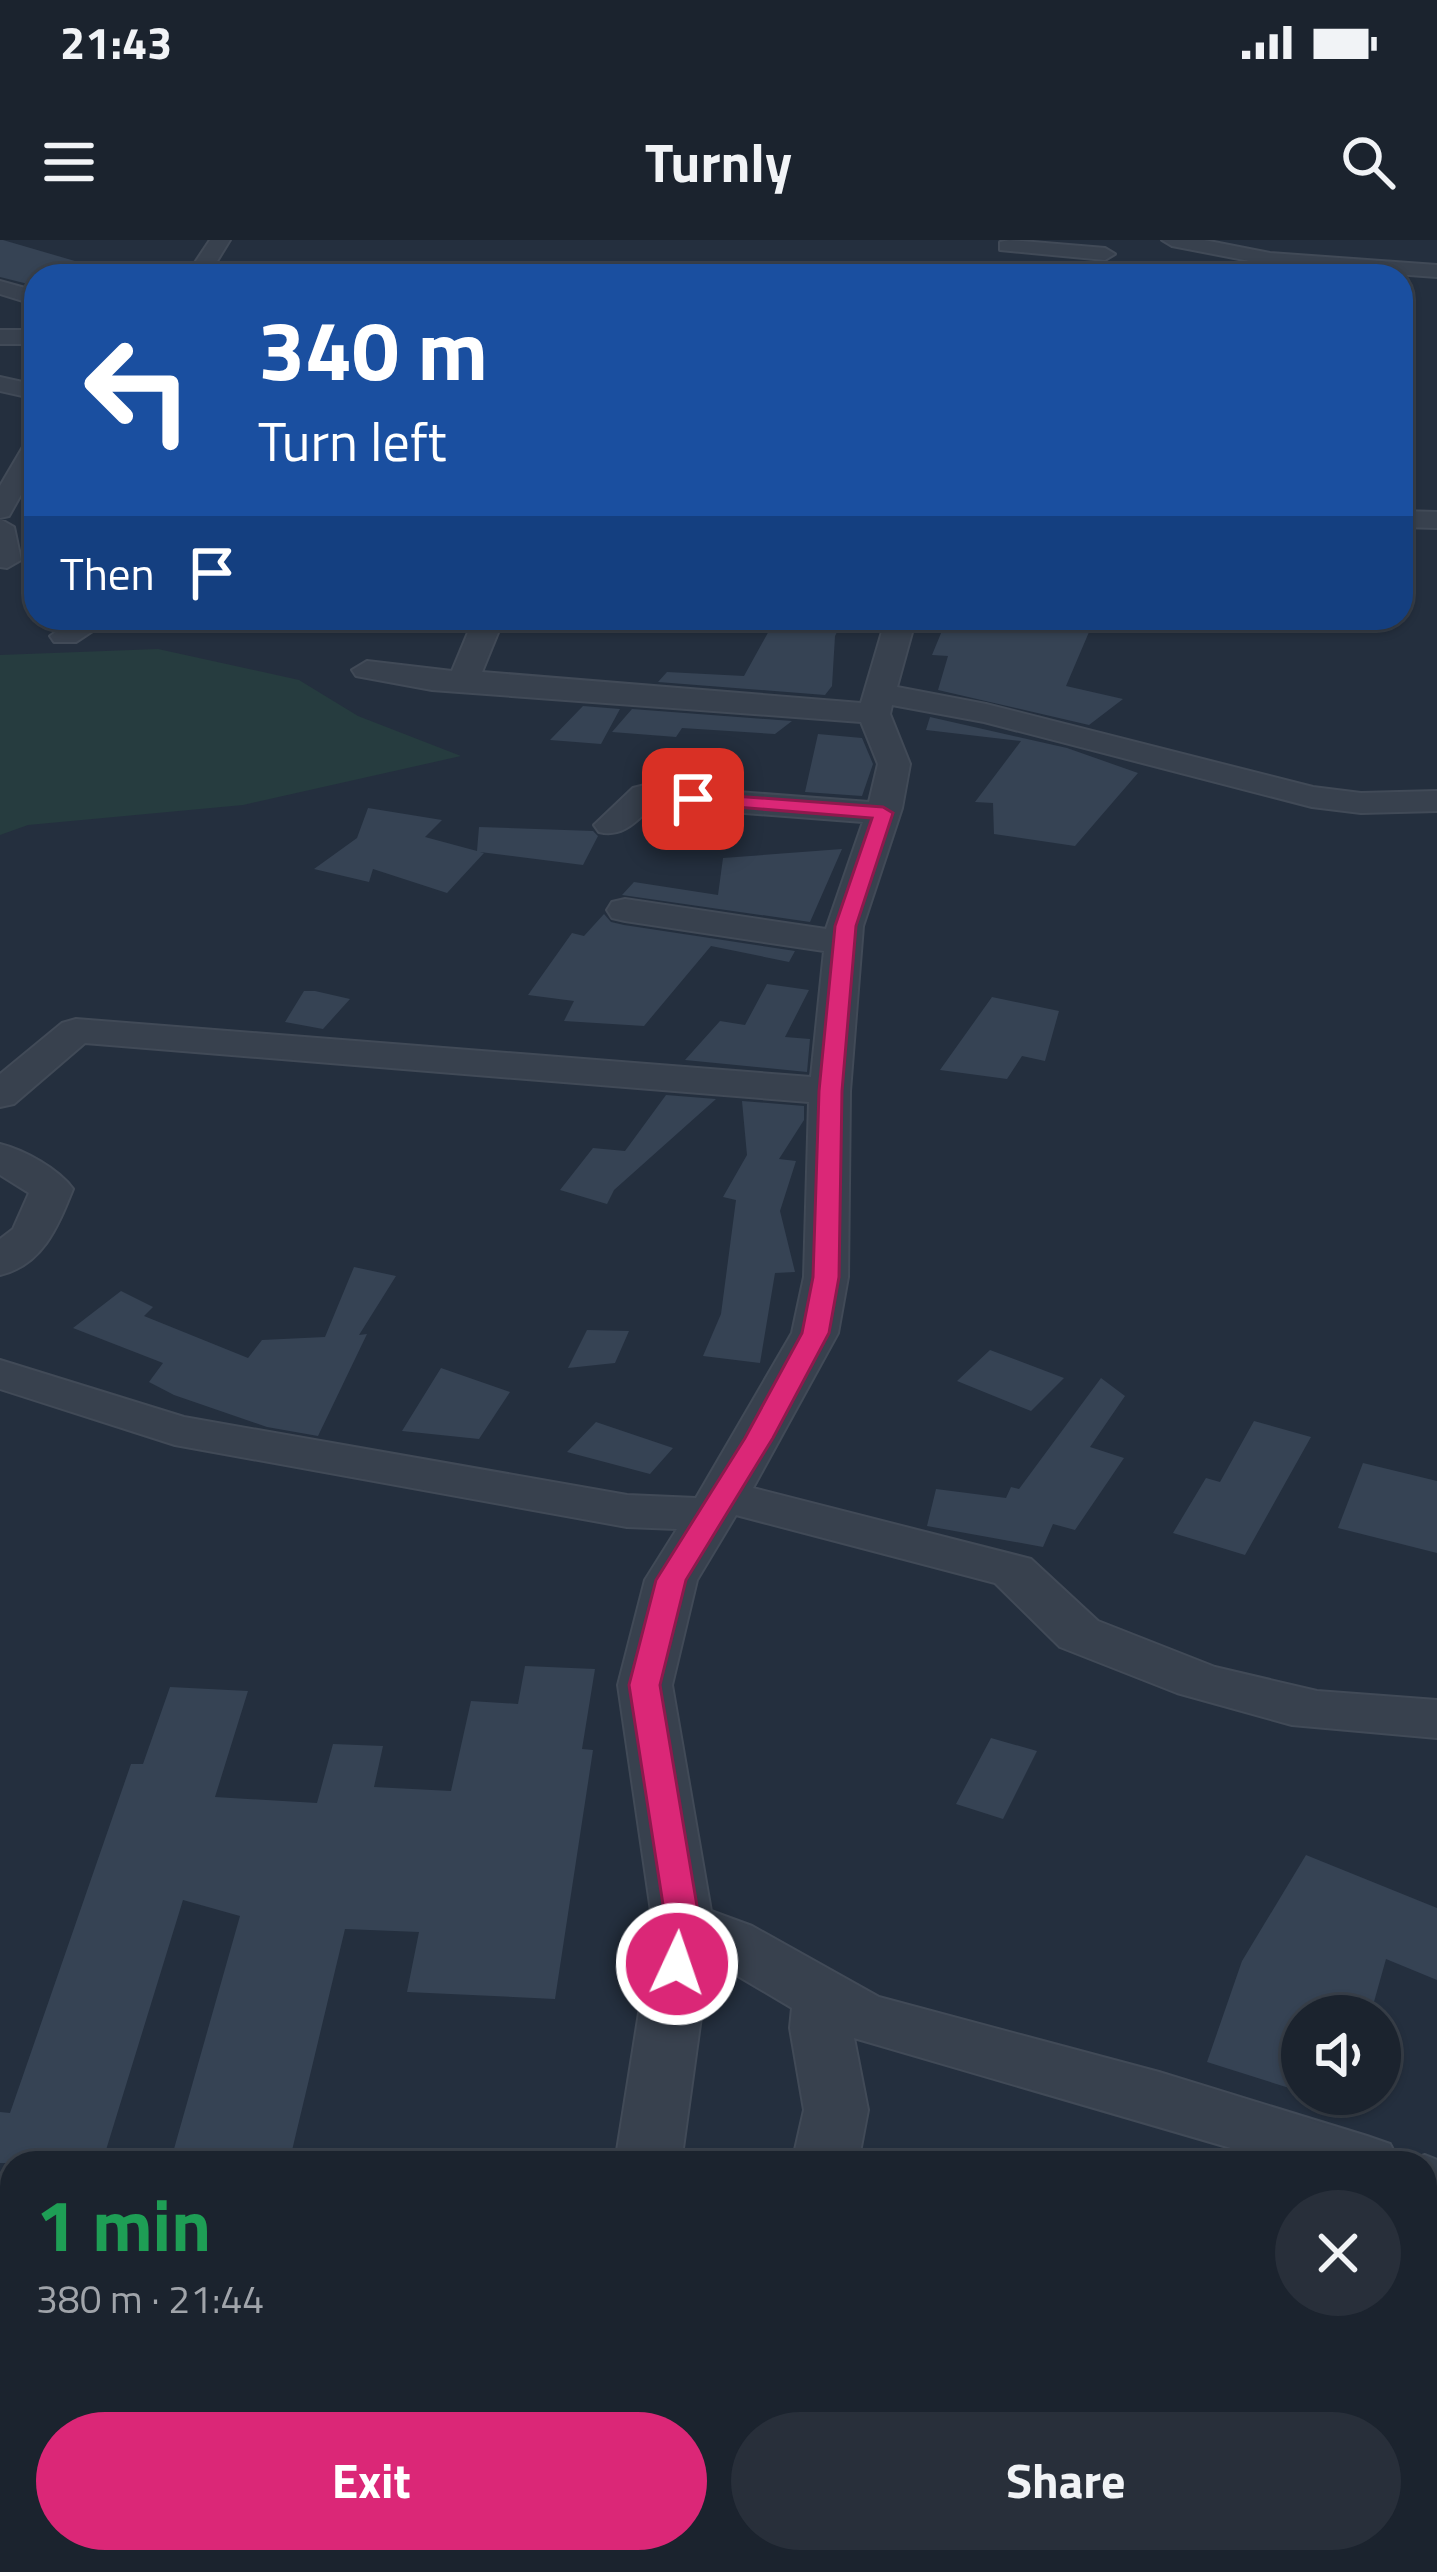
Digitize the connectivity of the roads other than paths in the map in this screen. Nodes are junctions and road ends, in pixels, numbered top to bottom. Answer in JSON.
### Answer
{"nodes":[{"id":1,"x":1172,"y":240,"type":"edge"},
{"id":2,"x":1008,"y":243,"type":"edge"},
{"id":3,"x":1409,"y":246,"type":"dead end"},
{"id":4,"x":1105,"y":254,"type":"dead end"},
{"id":5,"x":1340,"y":263,"type":"junction"},
{"id":6,"x":1336,"y":264,"type":"edge"},
{"id":7,"x":1352,"y":264,"type":"edge"},
{"id":8,"x":24,"y":467,"type":"edge"},
{"id":9,"x":0,"y":510,"type":"edge"},
{"id":10,"x":0,"y":527,"type":"edge"},
{"id":11,"x":7,"y":560,"type":"dead end"},
{"id":12,"x":76,"y":630,"type":"edge"},
{"id":13,"x":484,"y":630,"type":"edge"},
{"id":14,"x":898,"y":630,"type":"edge"},
{"id":15,"x":65,"y":636,"type":"dead end"},
{"id":16,"x":367,"y":670,"type":"dead end"},
{"id":17,"x":464,"y":680,"type":"junction"},
{"id":18,"x":876,"y":704,"type":"junction"},
{"id":19,"x":1437,"y":801,"type":"edge"},
{"id":20,"x":883,"y":813,"type":"junction"},
{"id":21,"x":610,"y":825,"type":"dead end"},
{"id":22,"x":625,"y":910,"type":"dead end"},
{"id":23,"x":844,"y":943,"type":"junction"},
{"id":24,"x":830,"y":1091,"type":"junction"},
{"id":25,"x":0,"y":1095,"type":"edge"},
{"id":26,"x":0,"y":1157,"type":"edge"},
{"id":27,"x":0,"y":1262,"type":"edge"},
{"id":28,"x":0,"y":1374,"type":"edge"},
{"id":29,"x":714,"y":1505,"type":"junction"},
{"id":30,"x":1437,"y":1719,"type":"edge"},
{"id":31,"x":683,"y":1924,"type":"junction"},
{"id":32,"x":824,"y":2000,"type":"junction"},
{"id":33,"x":650,"y":2151,"type":"edge"},
{"id":34,"x":827,"y":2151,"type":"edge"},
{"id":35,"x":1329,"y":2151,"type":"edge"}],
"edges":[{"from":1,"to":5,"type":"street"},
{"from":2,"to":4,"type":"street"},
{"from":3,"to":5,"type":"street"},
{"from":5,"to":6,"type":"street"},
{"from":5,"to":7,"type":"street"},
{"from":8,"to":9,"type":"street"},
{"from":10,"to":11,"type":"street"},
{"from":12,"to":15,"type":"street"},
{"from":13,"to":17,"type":"street"},
{"from":14,"to":18,"type":"street"},
{"from":16,"to":17,"type":"street"},
{"from":17,"to":18,"type":"street"},
{"from":18,"to":19,"type":"street"},
{"from":18,"to":20,"type":"street"},
{"from":20,"to":21,"type":"street"},
{"from":20,"to":23,"type":"street"},
{"from":22,"to":23,"type":"street"},
{"from":23,"to":24,"type":"street"},
{"from":24,"to":25,"type":"street"},
{"from":24,"to":29,"type":"street"},
{"from":26,"to":27,"type":"street"},
{"from":28,"to":29,"type":"street"},
{"from":29,"to":30,"type":"street"},
{"from":29,"to":31,"type":"street"},
{"from":31,"to":32,"type":"street"},
{"from":31,"to":33,"type":"street"},
{"from":32,"to":34,"type":"street"},
{"from":32,"to":35,"type":"street"}]}
